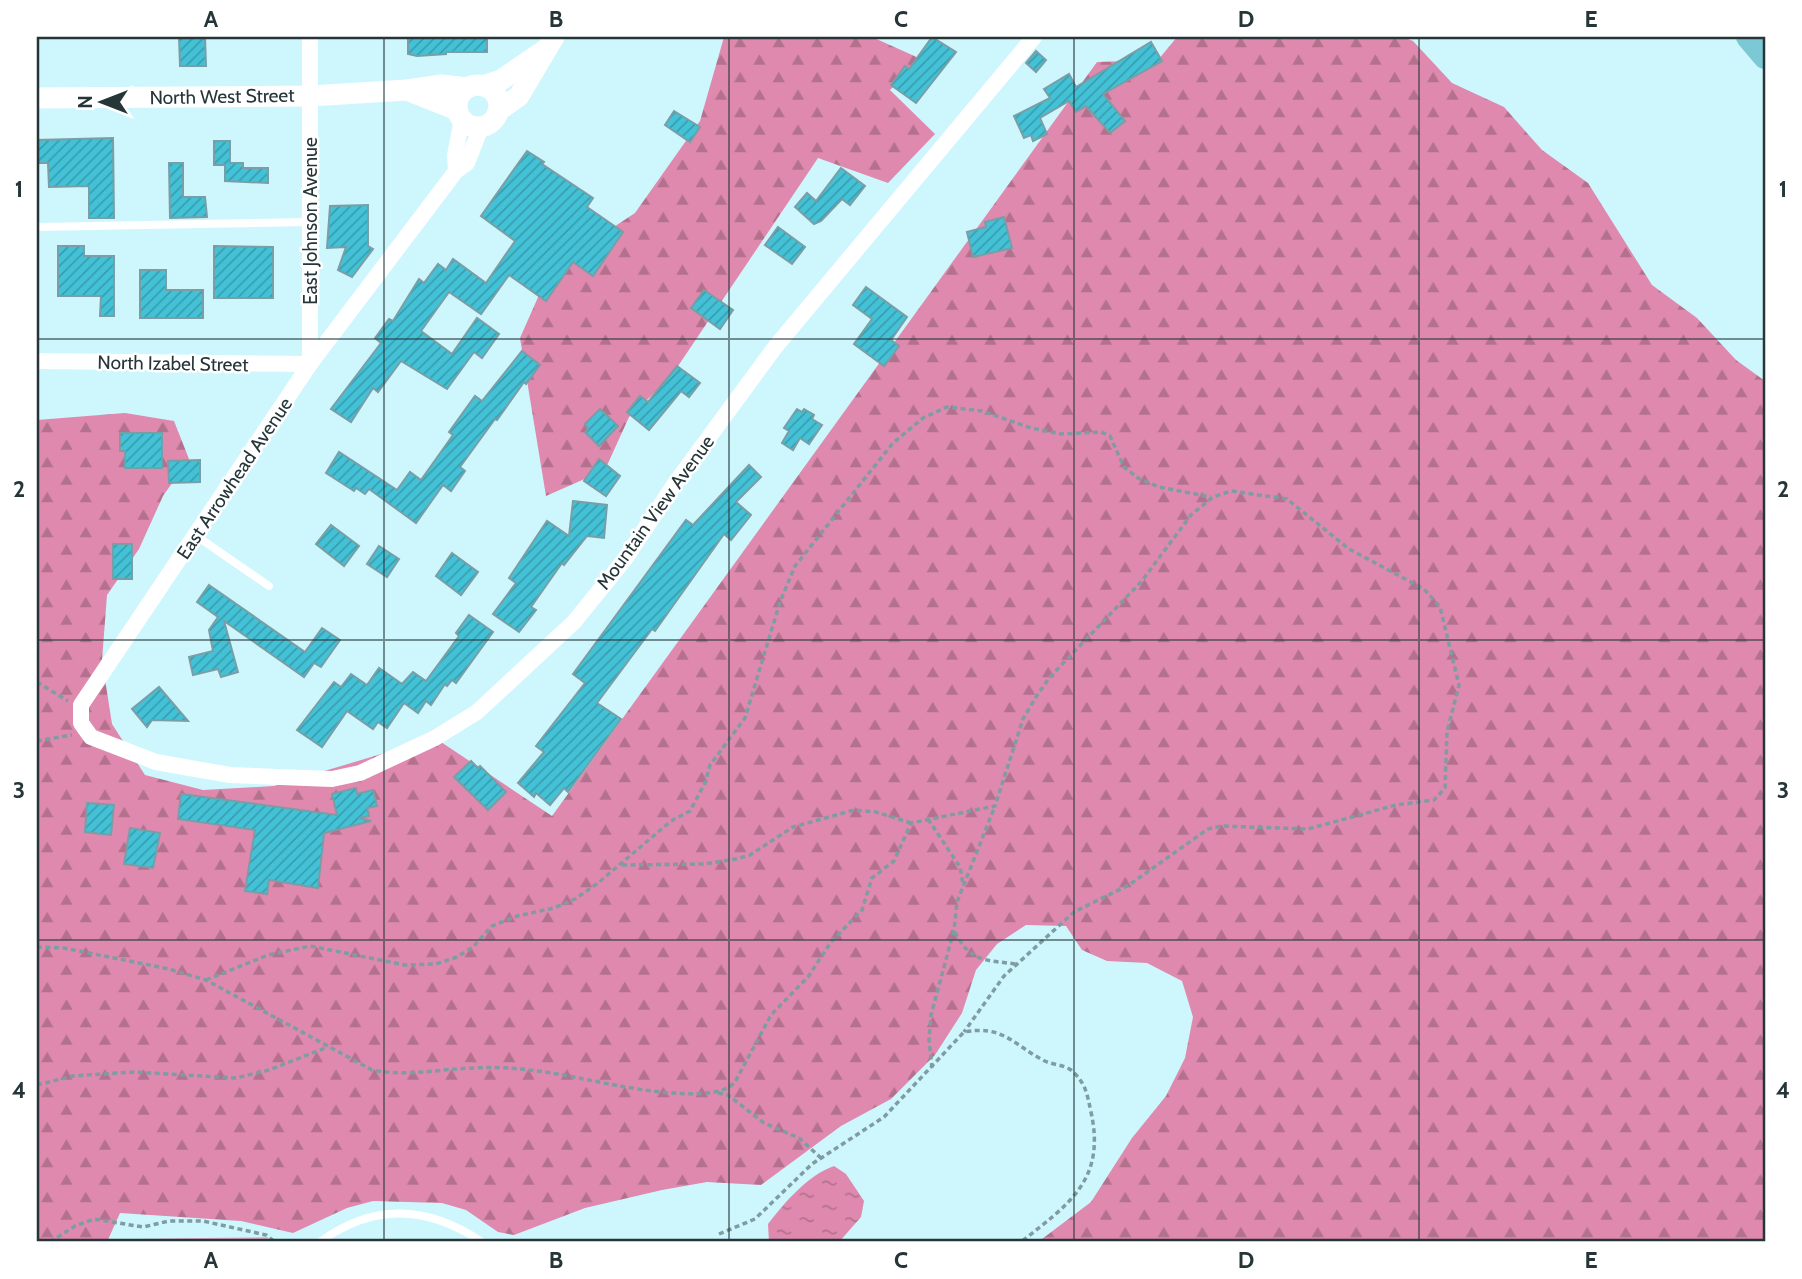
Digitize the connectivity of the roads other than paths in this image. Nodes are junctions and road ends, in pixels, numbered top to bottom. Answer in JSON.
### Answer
{"nodes":[{"id":1,"x":310,"y":37,"type":"edge"},
{"id":2,"x":1034,"y":37,"type":"edge"},
{"id":3,"x":1748,"y":37,"type":"edge"},
{"id":4,"x":550,"y":43,"type":"edge"},
{"id":5,"x":1765,"y":57,"type":"edge"},
{"id":6,"x":475,"y":87,"type":"junction"},
{"id":7,"x":407,"y":90,"type":"junction"},
{"id":8,"x":310,"y":96,"type":"junction"},
{"id":9,"x":37,"y":98,"type":"edge"},
{"id":10,"x":498,"y":111,"type":"junction"},
{"id":11,"x":467,"y":119,"type":"junction"},
{"id":12,"x":310,"y":222,"type":"junction"},
{"id":13,"x":37,"y":227,"type":"edge"},
{"id":14,"x":37,"y":361,"type":"edge"},
{"id":15,"x":310,"y":364,"type":"junction"},
{"id":16,"x":195,"y":535,"type":"junction"},
{"id":17,"x":269,"y":586,"type":"dead end"},
{"id":18,"x":87,"y":731,"type":"joint"},
{"id":19,"x":320,"y":1242,"type":"edge"},
{"id":20,"x":482,"y":1242,"type":"edge"}],
"edges":[{"from":1,"to":8,"type":"street","name":"East Johnson Avenue"},
{"from":2,"to":18,"type":"street","name":"Mountain View Avenue"},
{"from":3,"to":5,"type":"main road"},
{"from":4,"to":6,"type":"street"},
{"from":4,"to":10,"type":"street"},
{"from":6,"to":7,"type":"street","name":"North West Street"},
{"from":6,"to":10,"type":"street"},
{"from":6,"to":11,"type":"street"},
{"from":7,"to":8,"type":"street","name":"North West Street"},
{"from":7,"to":11,"type":"street","name":"North West Street"},
{"from":8,"to":9,"type":"street","name":"North West Street"},
{"from":8,"to":12,"type":"street","name":"East Johnson Avenue"},
{"from":10,"to":11,"type":"street"},
{"from":11,"to":15,"type":"street","name":"East Arrowhead Avenue"},
{"from":12,"to":13,"type":"lane"},
{"from":12,"to":15,"type":"street","name":"East Johnson Avenue"},
{"from":14,"to":15,"type":"street","name":"North Izabel Street"},
{"from":15,"to":16,"type":"street","name":"East Arrowhead Avenue"},
{"from":16,"to":17,"type":"lane"},
{"from":16,"to":18,"type":"street","name":"East Arrowhead Avenue"},
{"from":19,"to":20,"type":"lane"}]}
